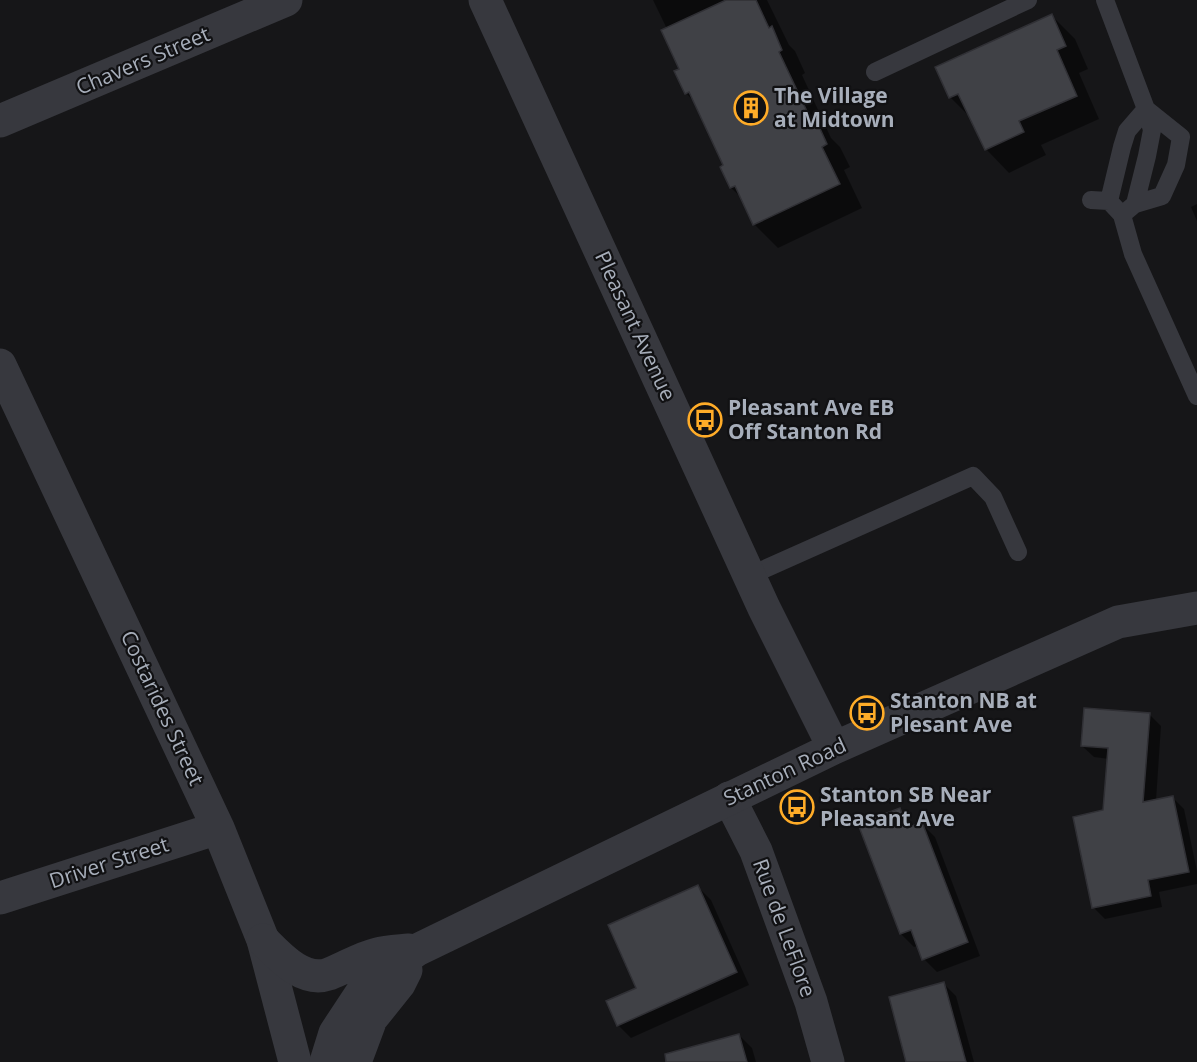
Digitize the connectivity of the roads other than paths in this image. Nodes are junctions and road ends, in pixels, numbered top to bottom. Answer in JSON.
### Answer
{"nodes":[{"id":1,"x":286,"y":0,"type":"edge"},
{"id":2,"x":485,"y":0,"type":"edge"},
{"id":3,"x":1028,"y":0,"type":"edge"},
{"id":4,"x":1105,"y":0,"type":"edge"},
{"id":5,"x":875,"y":72,"type":"dead end"},
{"id":6,"x":1146,"y":109,"type":"junction"},
{"id":7,"x":0,"y":121,"type":"edge"},
{"id":8,"x":1091,"y":200,"type":"dead end"},
{"id":9,"x":1109,"y":201,"type":"junction"},
{"id":10,"x":1128,"y":209,"type":"junction"},
{"id":11,"x":0,"y":365,"type":"edge"},
{"id":12,"x":1197,"y":396,"type":"edge"},
{"id":13,"x":1018,"y":552,"type":"dead end"},
{"id":14,"x":749,"y":576,"type":"junction"},
{"id":15,"x":1196,"y":612,"type":"edge"},
{"id":16,"x":834,"y":748,"type":"junction"},
{"id":17,"x":729,"y":798,"type":"junction"},
{"id":18,"x":218,"y":828,"type":"junction"},
{"id":19,"x":0,"y":898,"type":"edge"},
{"id":20,"x":263,"y":940,"type":"junction"},
{"id":21,"x":417,"y":950,"type":"junction"},
{"id":22,"x":295,"y":1062,"type":"edge"},
{"id":23,"x":326,"y":1062,"type":"edge"},
{"id":24,"x":355,"y":1062,"type":"edge"},
{"id":25,"x":828,"y":1062,"type":"edge"}],
"edges":[{"from":1,"to":7,"type":"street","name":"Chavers Street"},
{"from":2,"to":14,"type":"street","name":"Pleasant Avenue"},
{"from":3,"to":5,"type":"lane"},
{"from":4,"to":6,"type":"lane"},
{"from":6,"to":9,"type":"lane"},
{"from":6,"to":10,"type":"lane"},
{"from":6,"to":10,"type":"lane"},
{"from":8,"to":9,"type":"lane"},
{"from":9,"to":10,"type":"lane"},
{"from":10,"to":12,"type":"lane"},
{"from":11,"to":18,"type":"street","name":"Costarides Street"},
{"from":13,"to":14,"type":"lane"},
{"from":14,"to":16,"type":"street","name":"Pleasant Avenue"},
{"from":15,"to":16,"type":"street","name":"Stanton Road"},
{"from":16,"to":17,"type":"street","name":"Stanton Road"},
{"from":17,"to":21,"type":"street","name":"Stanton Road"},
{"from":17,"to":25,"type":"street","name":"Rue de LeFlore"},
{"from":18,"to":19,"type":"street","name":"Driver Street"},
{"from":18,"to":20,"type":"street","name":"Costarides Street"},
{"from":20,"to":21,"type":"street","name":"Stanton Road"},
{"from":20,"to":22,"type":"street","name":"Costarides Street"},
{"from":21,"to":23,"type":"street","name":"Stanton Road"},
{"from":21,"to":24,"type":"street"}]}
